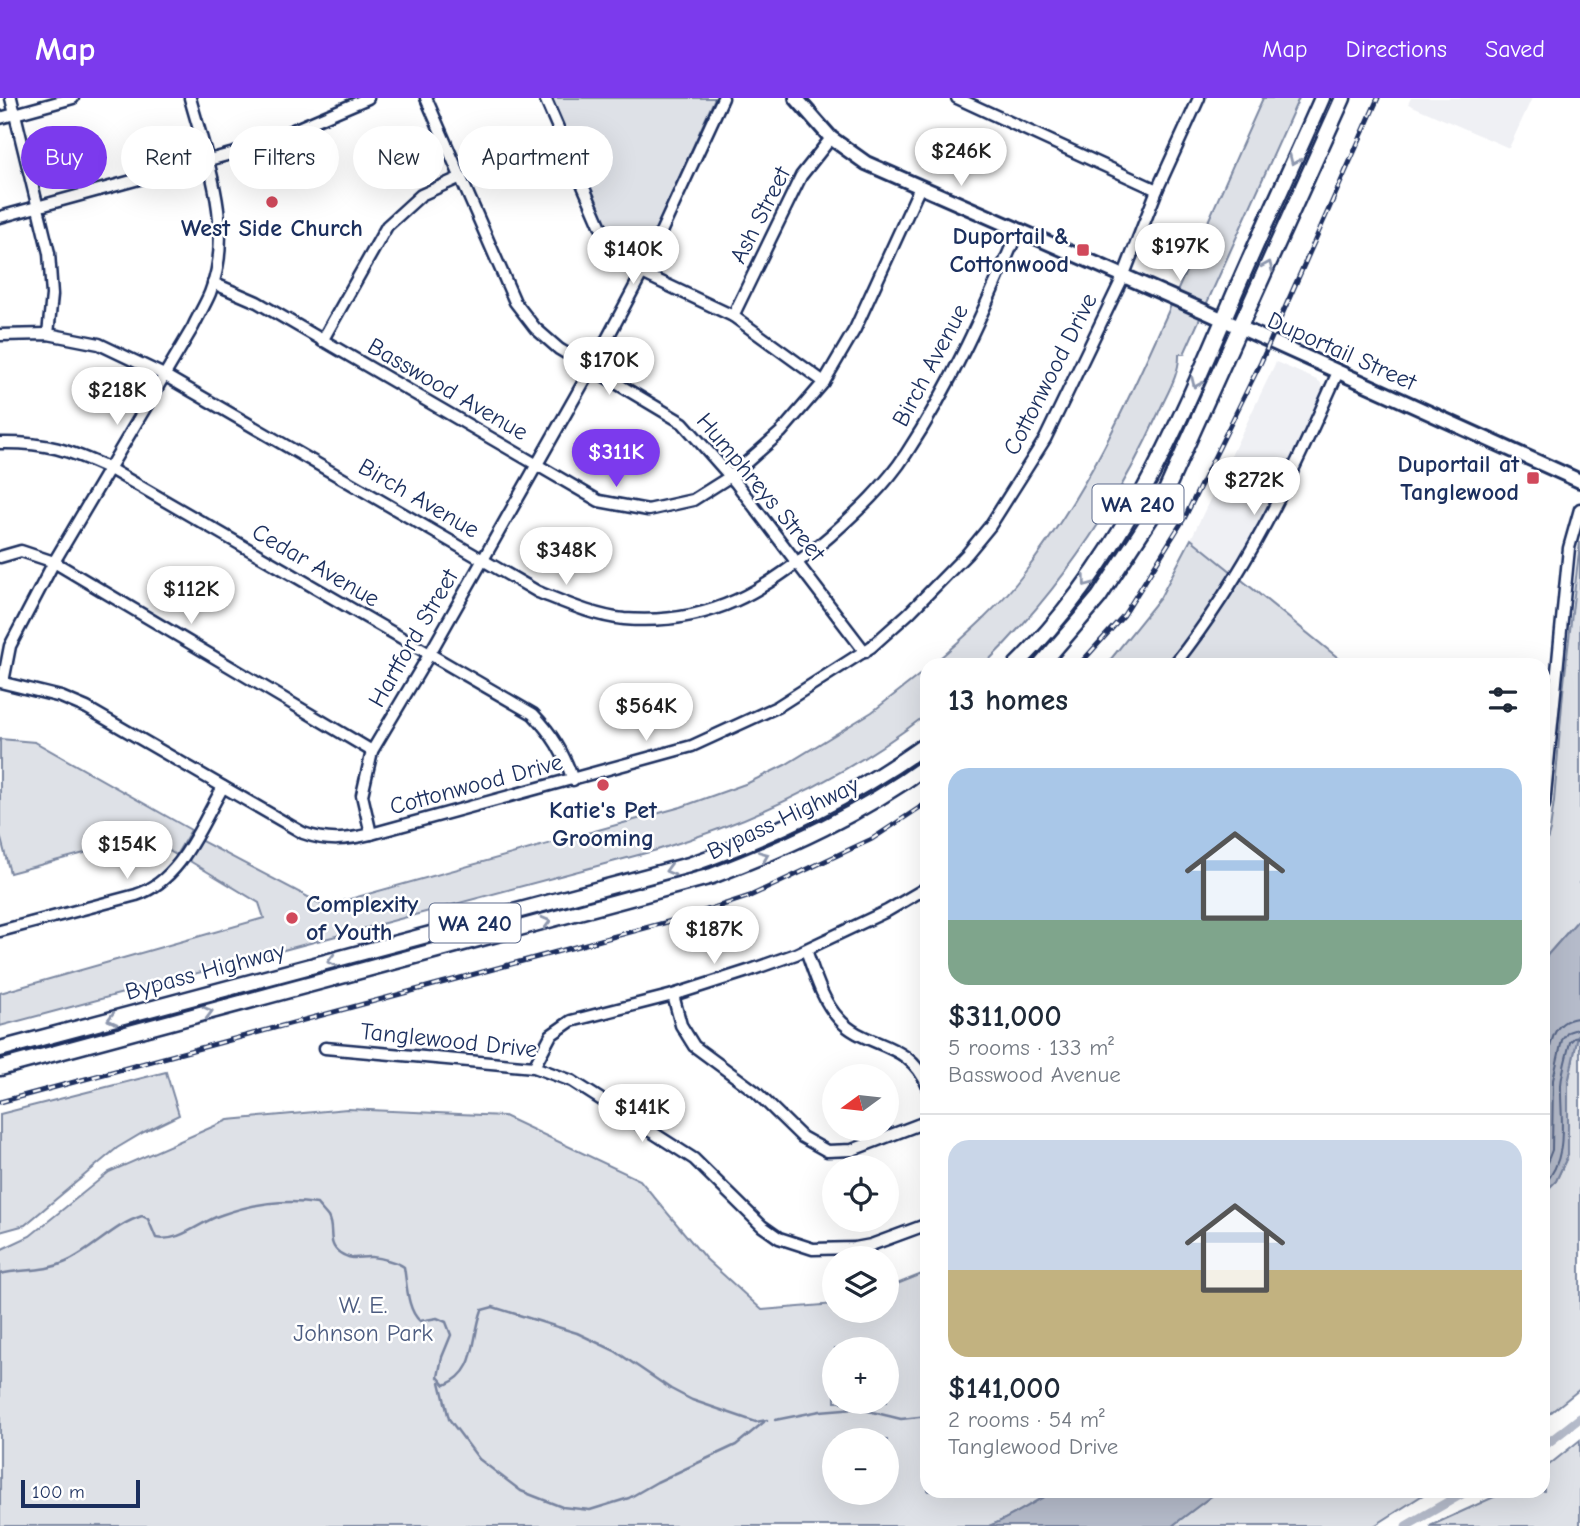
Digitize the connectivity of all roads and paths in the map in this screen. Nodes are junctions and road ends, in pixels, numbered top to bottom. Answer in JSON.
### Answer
{"nodes":[{"id":1,"x":11,"y":98,"type":"edge"},
{"id":2,"x":73,"y":98,"type":"edge"},
{"id":3,"x":190,"y":98,"type":"edge"},
{"id":4,"x":368,"y":98,"type":"edge"},
{"id":5,"x":426,"y":98,"type":"edge"},
{"id":6,"x":545,"y":98,"type":"edge"},
{"id":7,"x":723,"y":98,"type":"edge"},
{"id":8,"x":796,"y":98,"type":"edge"},
{"id":9,"x":957,"y":98,"type":"edge"},
{"id":10,"x":1185,"y":98,"type":"edge"},
{"id":11,"x":1322,"y":98,"type":"edge"},
{"id":12,"x":1343,"y":98,"type":"edge"},
{"id":13,"x":1198,"y":101,"type":"edge"},
{"id":14,"x":15,"y":114,"type":"junction"},
{"id":15,"x":0,"y":118,"type":"edge"},
{"id":16,"x":198,"y":126,"type":"edge"},
{"id":17,"x":831,"y":138,"type":"junction"},
{"id":18,"x":215,"y":158,"type":"edge"},
{"id":19,"x":458,"y":170,"type":"edge"},
{"id":20,"x":458,"y":178,"type":"edge"},
{"id":21,"x":121,"y":184,"type":"edge"},
{"id":22,"x":920,"y":187,"type":"junction"},
{"id":23,"x":214,"y":189,"type":"edge"},
{"id":24,"x":466,"y":189,"type":"edge"},
{"id":25,"x":1157,"y":190,"type":"junction"},
{"id":26,"x":38,"y":207,"type":"junction"},
{"id":27,"x":0,"y":217,"type":"edge"},
{"id":28,"x":1018,"y":231,"type":"junction"},
{"id":29,"x":642,"y":273,"type":"junction"},
{"id":30,"x":1123,"y":277,"type":"junction"},
{"id":31,"x":213,"y":283,"type":"junction"},
{"id":32,"x":733,"y":316,"type":"junction"},
{"id":33,"x":1224,"y":320,"type":"junction"},
{"id":34,"x":1240,"y":328,"type":"junction"},
{"id":35,"x":48,"y":334,"type":"junction"},
{"id":36,"x":0,"y":335,"type":"edge"},
{"id":37,"x":322,"y":341,"type":"junction"},
{"id":38,"x":591,"y":369,"type":"junction"},
{"id":39,"x":1338,"y":372,"type":"junction"},
{"id":40,"x":164,"y":375,"type":"junction"},
{"id":41,"x":824,"y":382,"type":"junction"},
{"id":42,"x":0,"y":443,"type":"edge"},
{"id":43,"x":538,"y":464,"type":"junction"},
{"id":44,"x":110,"y":469,"type":"junction"},
{"id":45,"x":731,"y":476,"type":"junction"},
{"id":46,"x":1580,"y":481,"type":"edge"},
{"id":47,"x":1580,"y":509,"type":"edge"},
{"id":48,"x":0,"y":557,"type":"edge"},
{"id":49,"x":483,"y":560,"type":"junction"},
{"id":50,"x":54,"y":562,"type":"junction"},
{"id":51,"x":798,"y":563,"type":"junction"},
{"id":52,"x":865,"y":652,"type":"junction"},
{"id":53,"x":429,"y":655,"type":"junction"},
{"id":54,"x":1022,"y":658,"type":"edge"},
{"id":55,"x":1047,"y":658,"type":"edge"},
{"id":56,"x":1180,"y":658,"type":"edge"},
{"id":57,"x":1,"y":682,"type":"edge"},
{"id":58,"x":1550,"y":744,"type":"edge"},
{"id":59,"x":920,"y":748,"type":"edge"},
{"id":60,"x":372,"y":751,"type":"junction"},
{"id":61,"x":920,"y":770,"type":"edge"},
{"id":62,"x":573,"y":780,"type":"junction"},
{"id":63,"x":223,"y":788,"type":"junction"},
{"id":64,"x":371,"y":834,"type":"junction"},
{"id":65,"x":920,"y":892,"type":"edge"},
{"id":66,"x":0,"y":931,"type":"edge"},
{"id":67,"x":806,"y":950,"type":"junction"},
{"id":68,"x":673,"y":995,"type":"junction"},
{"id":69,"x":325,"y":1048,"type":"dead end"},
{"id":70,"x":0,"y":1049,"type":"edge"},
{"id":71,"x":534,"y":1067,"type":"junction"},
{"id":72,"x":0,"y":1068,"type":"edge"},
{"id":73,"x":920,"y":1074,"type":"edge"},
{"id":74,"x":920,"y":1124,"type":"edge"},
{"id":75,"x":920,"y":1227,"type":"edge"}],
"edges":[{"from":1,"to":14,"type":"street"},
{"from":2,"to":14,"type":"street"},
{"from":3,"to":16,"type":"street"},
{"from":4,"to":18,"type":"street"},
{"from":5,"to":19,"type":"street","name":"Humphreys Street"},
{"from":6,"to":29,"type":"street"},
{"from":7,"to":29,"type":"street","name":"Hartford Street"},
{"from":8,"to":17,"type":"main road","name":"Duportail Street"},
{"from":9,"to":25,"type":"street"},
{"from":10,"to":13,"type":"street"},
{"from":11,"to":33,"type":"highway","number":"WA 240","one_way":true},
{"from":34,"to":12,"type":"highway","number":"WA 240","one_way":true},
{"from":13,"to":25,"type":"street","name":"Cottonwood Drive"},
{"from":14,"to":15,"type":"street"},
{"from":14,"to":26,"type":"street"},
{"from":17,"to":22,"type":"main road","name":"Duportail Street"},
{"from":17,"to":32,"type":"street","name":"Ash Street"},
{"from":20,"to":37,"type":"street"},
{"from":21,"to":26,"type":"street"},
{"from":22,"to":28,"type":"main road","name":"Duportail Street"},
{"from":22,"to":41,"type":"street","name":"Basswood Avenue"},
{"from":23,"to":31,"type":"street"},
{"from":24,"to":38,"type":"street","name":"Humphreys Street"},
{"from":25,"to":30,"type":"street","name":"Cottonwood Drive"},
{"from":26,"to":27,"type":"street"},
{"from":26,"to":35,"type":"street"},
{"from":28,"to":30,"type":"main road","name":"Duportail Street"},
{"from":28,"to":51,"type":"street","name":"Birch Avenue"},
{"from":29,"to":32,"type":"street"},
{"from":29,"to":38,"type":"street","name":"Hartford Street"},
{"from":30,"to":33,"type":"main road","name":"Duportail Street"},
{"from":30,"to":52,"type":"street","name":"Cottonwood Drive"},
{"from":31,"to":37,"type":"street","name":"Basswood Avenue"},
{"from":31,"to":40,"type":"street"},
{"from":32,"to":41,"type":"street"},
{"from":33,"to":34,"type":"main road","name":"Duportail Street"},
{"from":33,"to":54,"type":"highway","number":"WA 240","one_way":true},
{"from":34,"to":39,"type":"main road","name":"Duportail Street"},
{"from":34,"to":55,"type":"highway","number":"WA 240"},
{"from":35,"to":36,"type":"street","name":"Birch Avenue"},
{"from":35,"to":40,"type":"street","name":"Birch Avenue"},
{"from":37,"to":43,"type":"street","name":"Basswood Avenue"},
{"from":38,"to":43,"type":"street","name":"Hartford Street"},
{"from":38,"to":45,"type":"street","name":"Humphreys Street"},
{"from":39,"to":46,"type":"main road","name":"Duportail Street"},
{"from":39,"to":56,"type":"street"},
{"from":40,"to":44,"type":"street"},
{"from":40,"to":49,"type":"street","name":"Birch Avenue"},
{"from":41,"to":45,"type":"street","name":"Basswood Avenue"},
{"from":42,"to":44,"type":"street","name":"Cedar Avenue"},
{"from":43,"to":45,"type":"street","name":"Basswood Avenue"},
{"from":43,"to":49,"type":"street","name":"Hartford Street"},
{"from":44,"to":50,"type":"street"},
{"from":44,"to":53,"type":"street","name":"Cedar Avenue"},
{"from":45,"to":51,"type":"street","name":"Humphreys Street"},
{"from":47,"to":58,"type":"street"},
{"from":48,"to":50,"type":"street"},
{"from":49,"to":51,"type":"street","name":"Birch Avenue"},
{"from":49,"to":53,"type":"street","name":"Hartford Street"},
{"from":50,"to":57,"type":"street"},
{"from":50,"to":60,"type":"street"},
{"from":51,"to":52,"type":"street","name":"Humphreys Street"},
{"from":52,"to":62,"type":"street","name":"Cottonwood Drive"},
{"from":53,"to":60,"type":"street","name":"Hartford Street"},
{"from":53,"to":62,"type":"street","name":"Cedar Avenue"},
{"from":57,"to":63,"type":"street","name":"Cottonwood Drive"},
{"from":59,"to":70,"type":"highway","name":"Bypass Highway","number":"WA 240","one_way":true},
{"from":60,"to":64,"type":"street","name":"Hartford Street"},
{"from":72,"to":61,"type":"highway","name":"Bypass Highway","number":"WA 240","one_way":true},
{"from":62,"to":64,"type":"street","name":"Cottonwood Drive"},
{"from":63,"to":64,"type":"street","name":"Cottonwood Drive"},
{"from":63,"to":66,"type":"street"},
{"from":65,"to":67,"type":"street"},
{"from":67,"to":68,"type":"street"},
{"from":67,"to":73,"type":"street"},
{"from":68,"to":71,"type":"street"},
{"from":68,"to":74,"type":"street"},
{"from":69,"to":71,"type":"street","name":"Tanglewood Drive"},
{"from":71,"to":75,"type":"street","name":"Tanglewood Drive"}]}
